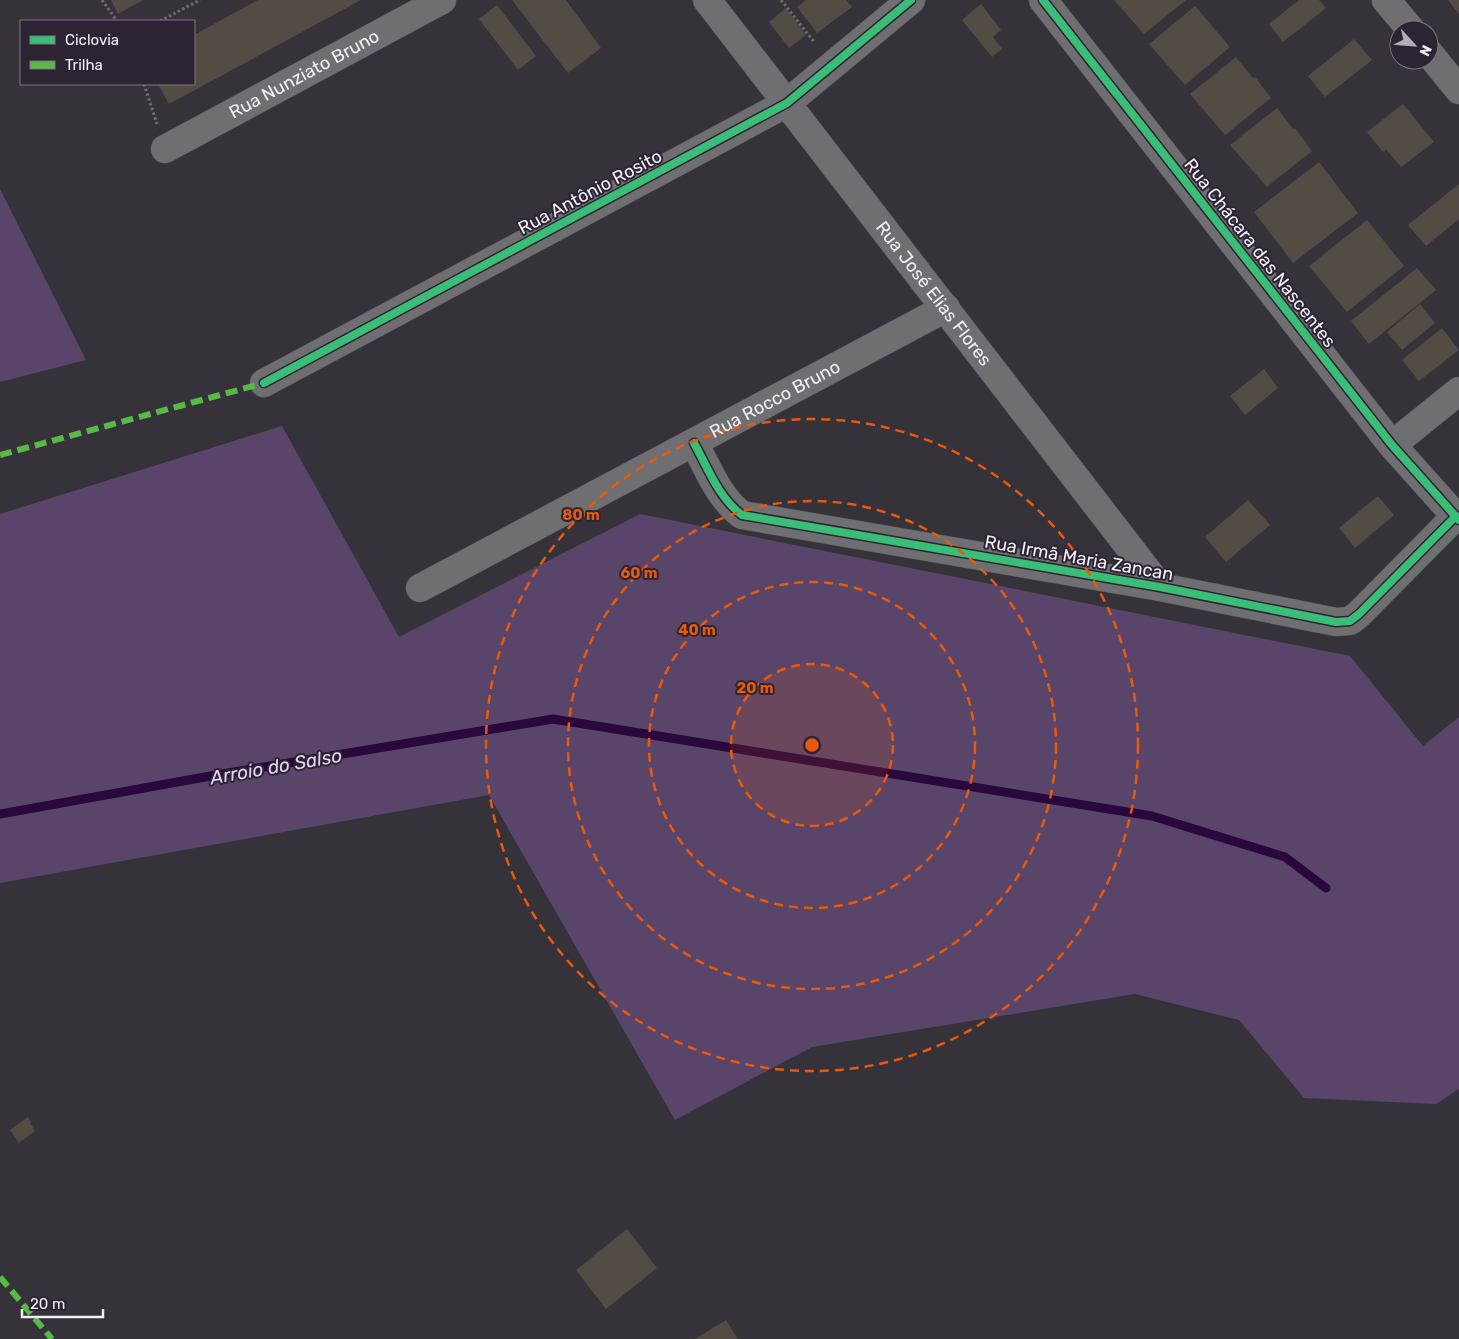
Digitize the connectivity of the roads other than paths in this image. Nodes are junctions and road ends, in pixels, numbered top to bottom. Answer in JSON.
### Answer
{"nodes":[{"id":1,"x":442,"y":0,"type":"edge"},
{"id":2,"x":707,"y":0,"type":"edge"},
{"id":3,"x":911,"y":0,"type":"edge"},
{"id":4,"x":1043,"y":0,"type":"edge"},
{"id":5,"x":1386,"y":0,"type":"edge"},
{"id":6,"x":1402,"y":20,"type":"edge"},
{"id":7,"x":1439,"y":62,"type":"edge"},
{"id":8,"x":1455,"y":77,"type":"edge"},
{"id":9,"x":787,"y":103,"type":"junction"},
{"id":10,"x":165,"y":149,"type":"road end"},
{"id":11,"x":946,"y":308,"type":"junction"},
{"id":12,"x":264,"y":383,"type":"dead end"},
{"id":13,"x":1459,"y":391,"type":"edge"},
{"id":14,"x":694,"y":442,"type":"junction"},
{"id":15,"x":1392,"y":444,"type":"junction"},
{"id":16,"x":1458,"y":518,"type":"edge"},
{"id":17,"x":1160,"y":587,"type":"junction"},
{"id":18,"x":420,"y":588,"type":"dead end"}],
"edges":[{"from":1,"to":10,"type":"street","name":"Rua Nunziato Bruno"},
{"from":2,"to":9,"type":"street","name":"Rua José Elias Flores"},
{"from":3,"to":9,"type":"street","name":"Rua Antônio Rosito"},
{"from":4,"to":15,"type":"street","name":"Rua Chácara das Nascentes"},
{"from":5,"to":6,"type":"street"},
{"from":7,"to":8,"type":"street"},
{"from":9,"to":11,"type":"street","name":"Rua José Elias Flores"},
{"from":9,"to":12,"type":"street","name":"Rua Antônio Rosito"},
{"from":11,"to":14,"type":"street","name":"Rua Rocco Bruno"},
{"from":11,"to":17,"type":"street","name":"Rua José Elias Flores"},
{"from":13,"to":15,"type":"street"},
{"from":14,"to":17,"type":"street","name":"Rua Irmã Maria Zancan"},
{"from":14,"to":18,"type":"street","name":"Rua Rocco Bruno"},
{"from":15,"to":16,"type":"street","name":"Rua Chácara das Nascentes"},
{"from":16,"to":17,"type":"street","name":"Rua Irmã Maria Zancan"}]}
